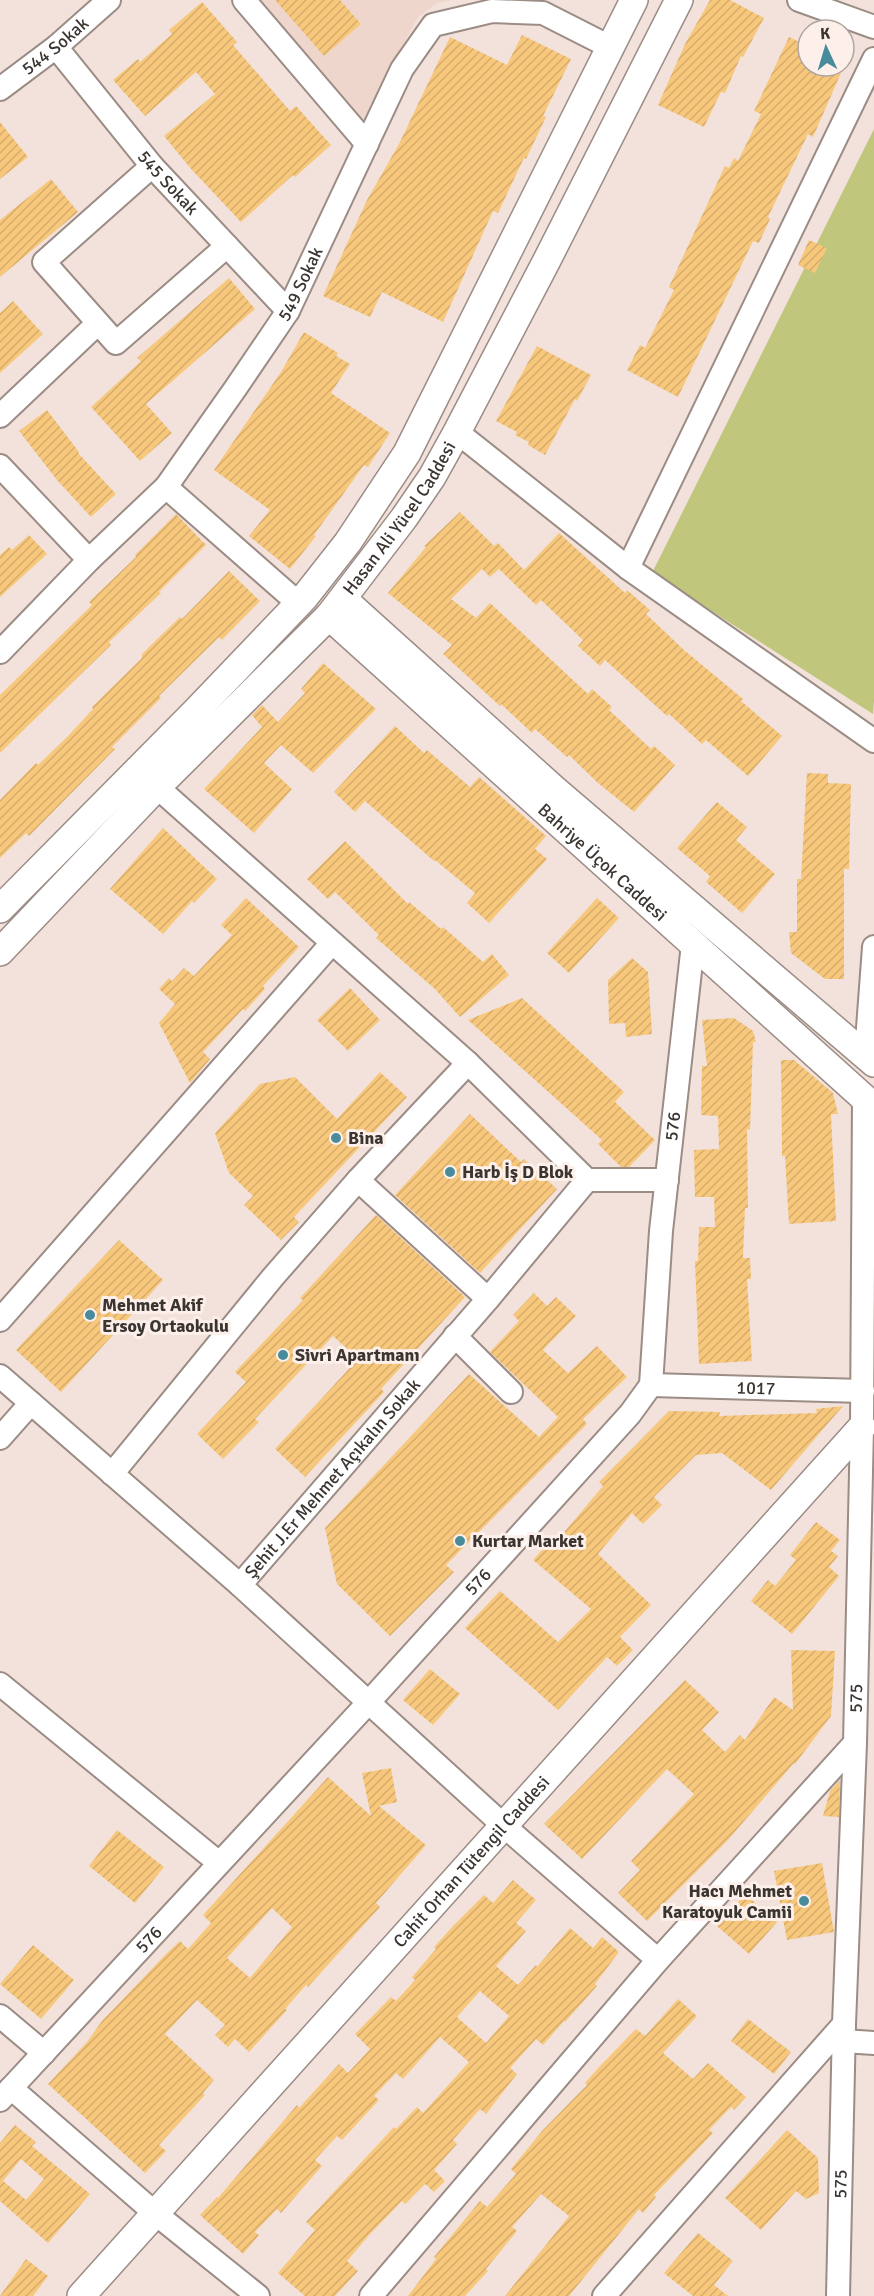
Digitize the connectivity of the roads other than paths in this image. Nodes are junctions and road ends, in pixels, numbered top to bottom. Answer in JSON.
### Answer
{"nodes":[{"id":1,"x":109,"y":0,"type":"edge"},
{"id":2,"x":244,"y":0,"type":"edge"},
{"id":3,"x":634,"y":0,"type":"edge"},
{"id":4,"x":679,"y":0,"type":"edge"},
{"id":5,"x":799,"y":0,"type":"edge"},
{"id":6,"x":874,"y":27,"type":"edge"},
{"id":7,"x":56,"y":47,"type":"junction"},
{"id":8,"x":612,"y":48,"type":"junction"},
{"id":9,"x":874,"y":59,"type":"edge"},
{"id":10,"x":0,"y":89,"type":"edge"},
{"id":11,"x":367,"y":144,"type":"junction"},
{"id":12,"x":152,"y":166,"type":"junction"},
{"id":13,"x":227,"y":246,"type":"junction"},
{"id":14,"x":288,"y":312,"type":"junction"},
{"id":15,"x":98,"y":324,"type":"junction"},
{"id":16,"x":0,"y":416,"type":"edge"},
{"id":17,"x":457,"y":432,"type":"junction"},
{"id":18,"x":0,"y":466,"type":"edge"},
{"id":19,"x":166,"y":487,"type":"junction"},
{"id":20,"x":89,"y":560,"type":"junction"},
{"id":21,"x":628,"y":568,"type":"junction"},
{"id":22,"x":298,"y":603,"type":"junction"},
{"id":23,"x":336,"y":608,"type":"junction"},
{"id":24,"x":0,"y":652,"type":"edge"},
{"id":25,"x":874,"y":741,"type":"edge"},
{"id":26,"x":157,"y":787,"type":"junction"},
{"id":27,"x":0,"y":909,"type":"edge"},
{"id":28,"x":332,"y":943,"type":"junction"},
{"id":29,"x":693,"y":944,"type":"junction"},
{"id":30,"x":874,"y":947,"type":"edge"},
{"id":31,"x":0,"y":952,"type":"edge"},
{"id":32,"x":870,"y":1059,"type":"edge"},
{"id":33,"x":468,"y":1063,"type":"junction"},
{"id":34,"x":869,"y":1103,"type":"edge"},
{"id":35,"x":358,"y":1180,"type":"junction"},
{"id":36,"x":587,"y":1180,"type":"junction"},
{"id":37,"x":667,"y":1180,"type":"junction"},
{"id":38,"x":488,"y":1299,"type":"junction"},
{"id":39,"x":0,"y":1320,"type":"edge"},
{"id":40,"x":455,"y":1336,"type":"junction"},
{"id":41,"x":0,"y":1376,"type":"edge"},
{"id":42,"x":651,"y":1385,"type":"junction"},
{"id":43,"x":863,"y":1391,"type":"junction"},
{"id":44,"x":511,"y":1392,"type":"dead end"},
{"id":45,"x":31,"y":1403,"type":"junction"},
{"id":46,"x":862,"y":1427,"type":"junction"},
{"id":47,"x":0,"y":1438,"type":"edge"},
{"id":48,"x":112,"y":1474,"type":"junction"},
{"id":49,"x":240,"y":1585,"type":"junction"},
{"id":50,"x":0,"y":1684,"type":"edge"},
{"id":51,"x":865,"y":1698,"type":"edge"},
{"id":52,"x":368,"y":1703,"type":"junction"},
{"id":53,"x":855,"y":1743,"type":"junction"},
{"id":54,"x":503,"y":1825,"type":"junction"},
{"id":55,"x":219,"y":1863,"type":"junction"},
{"id":56,"x":658,"y":1960,"type":"junction"},
{"id":57,"x":0,"y":2016,"type":"edge"},
{"id":58,"x":843,"y":2033,"type":"junction"},
{"id":59,"x":874,"y":2043,"type":"edge"},
{"id":60,"x":44,"y":2053,"type":"junction"},
{"id":61,"x":5,"y":2094,"type":"edge"},
{"id":62,"x":156,"y":2214,"type":"junction"},
{"id":63,"x":81,"y":2296,"type":"edge"},
{"id":64,"x":258,"y":2296,"type":"edge"},
{"id":65,"x":371,"y":2296,"type":"edge"},
{"id":66,"x":604,"y":2296,"type":"edge"},
{"id":67,"x":838,"y":2296,"type":"edge"}],
"edges":[{"from":1,"to":7,"type":"street","name":"544 Sokak"},
{"from":2,"to":11,"type":"street"},
{"from":3,"to":8,"type":"street"},
{"from":4,"to":17,"type":"street","name":"Hasan Ali Yücel Caddesi"},
{"from":5,"to":6,"type":"street"},
{"from":7,"to":10,"type":"street","name":"544 Sokak"},
{"from":7,"to":12,"type":"street","name":"545 Sokak"},
{"from":8,"to":11,"type":"street","name":"549 Sokak"},
{"from":8,"to":22,"type":"street"},
{"from":9,"to":21,"type":"street"},
{"from":11,"to":14,"type":"street","name":"549 Sokak"},
{"from":12,"to":13,"type":"street","name":"545 Sokak"},
{"from":12,"to":15,"type":"street"},
{"from":13,"to":14,"type":"street","name":"545 Sokak"},
{"from":13,"to":15,"type":"street"},
{"from":14,"to":19,"type":"street","name":"549 Sokak"},
{"from":15,"to":16,"type":"street"},
{"from":17,"to":21,"type":"street"},
{"from":17,"to":23,"type":"street","name":"Hasan Ali Yücel Caddesi"},
{"from":18,"to":20,"type":"street"},
{"from":19,"to":20,"type":"street","name":"549 Sokak"},
{"from":19,"to":22,"type":"street"},
{"from":20,"to":24,"type":"street","name":"549 Sokak"},
{"from":21,"to":25,"type":"street"},
{"from":22,"to":27,"type":"street"},
{"from":23,"to":26,"type":"street","name":"Hasan Ali Yücel Caddesi"},
{"from":23,"to":29,"type":"street","name":"Bahriye Üçok Caddesi"},
{"from":23,"to":32,"type":"street","name":"Bahriye Üçok Caddesi"},
{"from":26,"to":28,"type":"street"},
{"from":26,"to":31,"type":"street","name":"Hasan Ali Yücel Caddesi"},
{"from":28,"to":33,"type":"street"},
{"from":28,"to":39,"type":"street"},
{"from":29,"to":34,"type":"street","name":"Bahriye Üçok Caddesi"},
{"from":29,"to":37,"type":"street","name":"576"},
{"from":30,"to":32,"type":"street"},
{"from":33,"to":35,"type":"street"},
{"from":33,"to":36,"type":"street"},
{"from":34,"to":43,"type":"street","name":"575"},
{"from":35,"to":38,"type":"street"},
{"from":35,"to":48,"type":"street"},
{"from":36,"to":37,"type":"street"},
{"from":36,"to":38,"type":"street","name":"Şehit J.Er Mehmet Açıkalın Sokak"},
{"from":37,"to":42,"type":"street","name":"576"},
{"from":38,"to":40,"type":"street","name":"Şehit J.Er Mehmet Açıkalın Sokak"},
{"from":40,"to":44,"type":"street"},
{"from":40,"to":49,"type":"street","name":"Şehit J.Er Mehmet Açıkalın Sokak"},
{"from":41,"to":45,"type":"street"},
{"from":42,"to":43,"type":"street","name":"1017"},
{"from":42,"to":52,"type":"street","name":"576"},
{"from":43,"to":46,"type":"street","name":"575"},
{"from":45,"to":47,"type":"street"},
{"from":45,"to":48,"type":"street"},
{"from":46,"to":51,"type":"street","name":"575"},
{"from":46,"to":54,"type":"street","name":"Cahit Orhan Tütengil Caddesi"},
{"from":48,"to":49,"type":"street"},
{"from":49,"to":52,"type":"street"},
{"from":50,"to":55,"type":"street"},
{"from":51,"to":53,"type":"street","name":"575"},
{"from":52,"to":54,"type":"street"},
{"from":52,"to":55,"type":"street","name":"576"},
{"from":53,"to":56,"type":"street"},
{"from":53,"to":58,"type":"street","name":"575"},
{"from":54,"to":56,"type":"street"},
{"from":54,"to":62,"type":"street","name":"Cahit Orhan Tütengil Caddesi"},
{"from":55,"to":60,"type":"street","name":"576"},
{"from":56,"to":65,"type":"street"},
{"from":57,"to":60,"type":"street"},
{"from":58,"to":59,"type":"street"},
{"from":58,"to":66,"type":"street"},
{"from":58,"to":67,"type":"street","name":"575"},
{"from":60,"to":61,"type":"street","name":"576"},
{"from":61,"to":62,"type":"street"},
{"from":62,"to":63,"type":"street","name":"Cahit Orhan Tütengil Caddesi"},
{"from":62,"to":64,"type":"street"}]}
